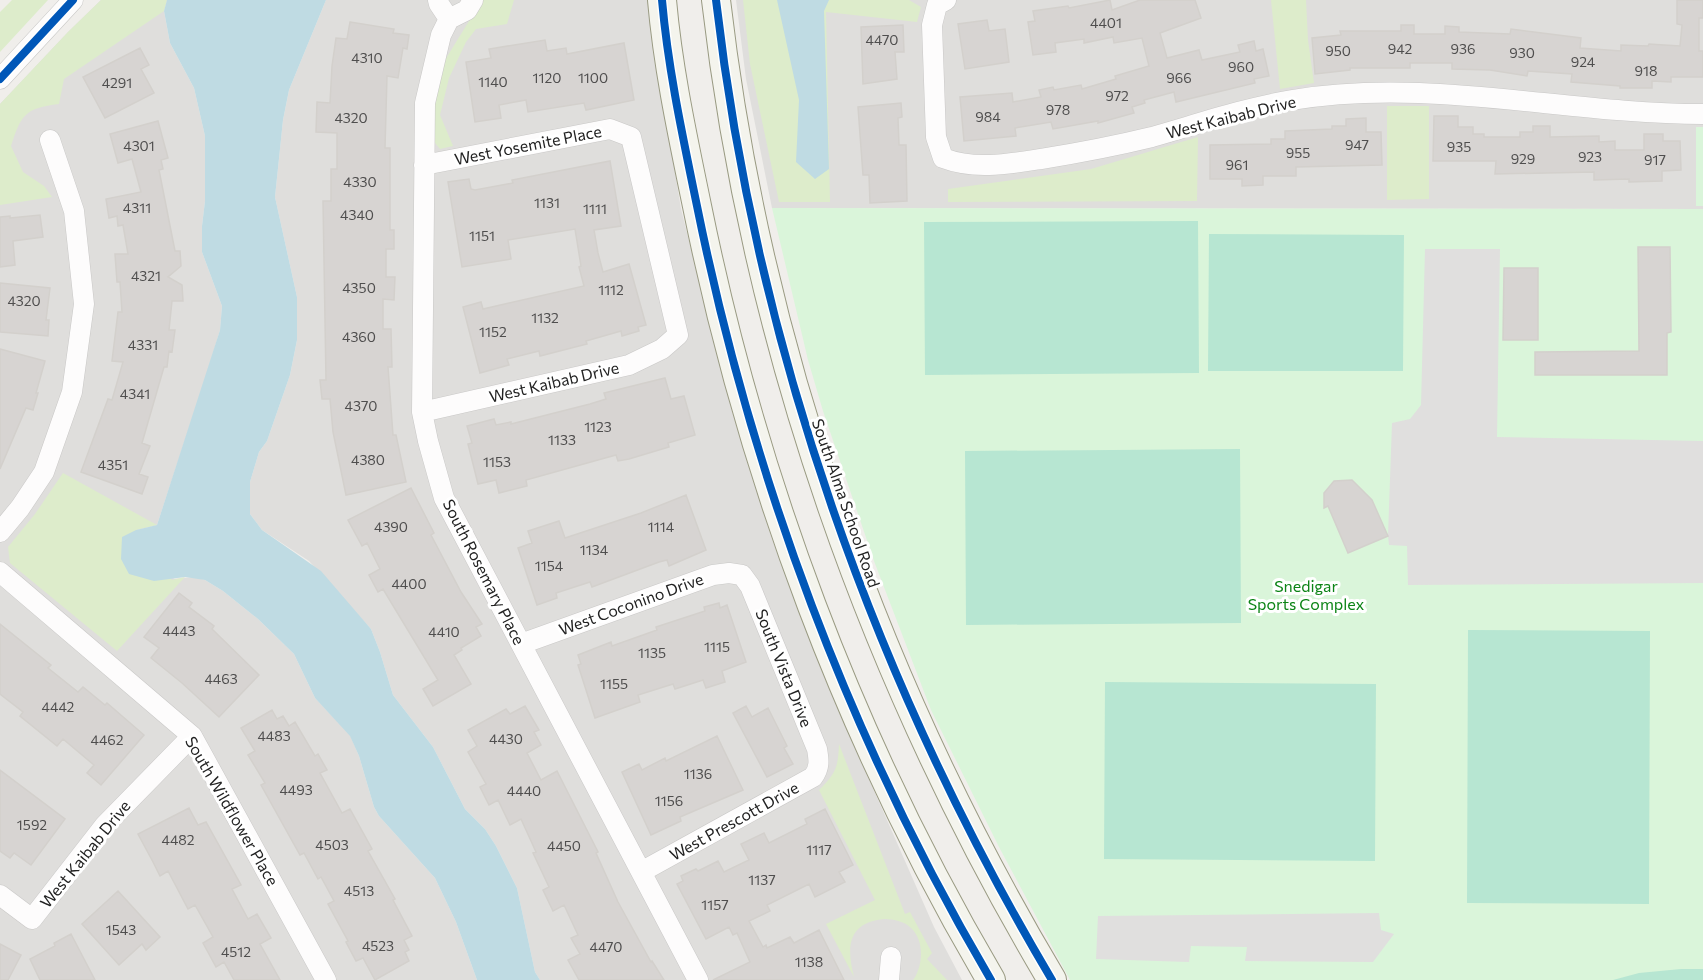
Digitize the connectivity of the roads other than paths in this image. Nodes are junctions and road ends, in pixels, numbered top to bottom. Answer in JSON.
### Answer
{"nodes":[{"id":1,"x":73,"y":0,"type":"edge"},
{"id":2,"x":438,"y":0,"type":"edge"},
{"id":3,"x":473,"y":0,"type":"edge"},
{"id":4,"x":662,"y":0,"type":"edge"},
{"id":5,"x":716,"y":0,"type":"edge"},
{"id":6,"x":941,"y":2,"type":"edge"},
{"id":7,"x":448,"y":20,"type":"junction"},
{"id":8,"x":0,"y":79,"type":"edge"},
{"id":9,"x":1703,"y":114,"type":"edge"},
{"id":10,"x":50,"y":140,"type":"dead end"},
{"id":11,"x":424,"y":165,"type":"junction"},
{"id":12,"x":678,"y":335,"type":"joint"},
{"id":13,"x":422,"y":412,"type":"junction"},
{"id":14,"x":0,"y":532,"type":"edge"},
{"id":15,"x":0,"y":572,"type":"edge"},
{"id":16,"x":742,"y":576,"type":"joint"},
{"id":17,"x":521,"y":644,"type":"junction"},
{"id":18,"x":192,"y":736,"type":"junction"},
{"id":19,"x":819,"y":763,"type":"joint"},
{"id":20,"x":641,"y":872,"type":"junction"},
{"id":21,"x":0,"y":895,"type":"edge"},
{"id":22,"x":891,"y":957,"type":"dead end"},
{"id":23,"x":326,"y":980,"type":"edge"},
{"id":24,"x":698,"y":980,"type":"edge"},
{"id":25,"x":889,"y":980,"type":"edge"},
{"id":26,"x":991,"y":980,"type":"edge"},
{"id":27,"x":1052,"y":980,"type":"edge"}],
"edges":[{"from":1,"to":8,"type":"street"},
{"from":2,"to":7,"type":"street"},
{"from":3,"to":7,"type":"street"},
{"from":4,"to":26,"type":"main road"},
{"from":5,"to":27,"type":"main road","name":"South Alma School Road"},
{"from":6,"to":9,"type":"street","name":"West Kaibab Drive"},
{"from":7,"to":11,"type":"street","name":"South Rosemary Place"},
{"from":10,"to":14,"type":"street"},
{"from":11,"to":12,"type":"street","name":"West Yosemite Place"},
{"from":11,"to":13,"type":"street","name":"South Rosemary Place"},
{"from":12,"to":13,"type":"street","name":"West Kaibab Drive"},
{"from":13,"to":17,"type":"street","name":"South Rosemary Place"},
{"from":15,"to":18,"type":"street","name":"South Wildflower Place"},
{"from":16,"to":17,"type":"street","name":"West Coconino Drive"},
{"from":16,"to":19,"type":"street","name":"South Vista Drive"},
{"from":17,"to":20,"type":"street","name":"South Rosemary Place"},
{"from":18,"to":21,"type":"street","name":"West Kaibab Drive"},
{"from":18,"to":23,"type":"street","name":"South Wildflower Place"},
{"from":19,"to":20,"type":"street","name":"West Prescott Drive"},
{"from":20,"to":24,"type":"street","name":"South Rosemary Place"},
{"from":22,"to":25,"type":"street"}]}
